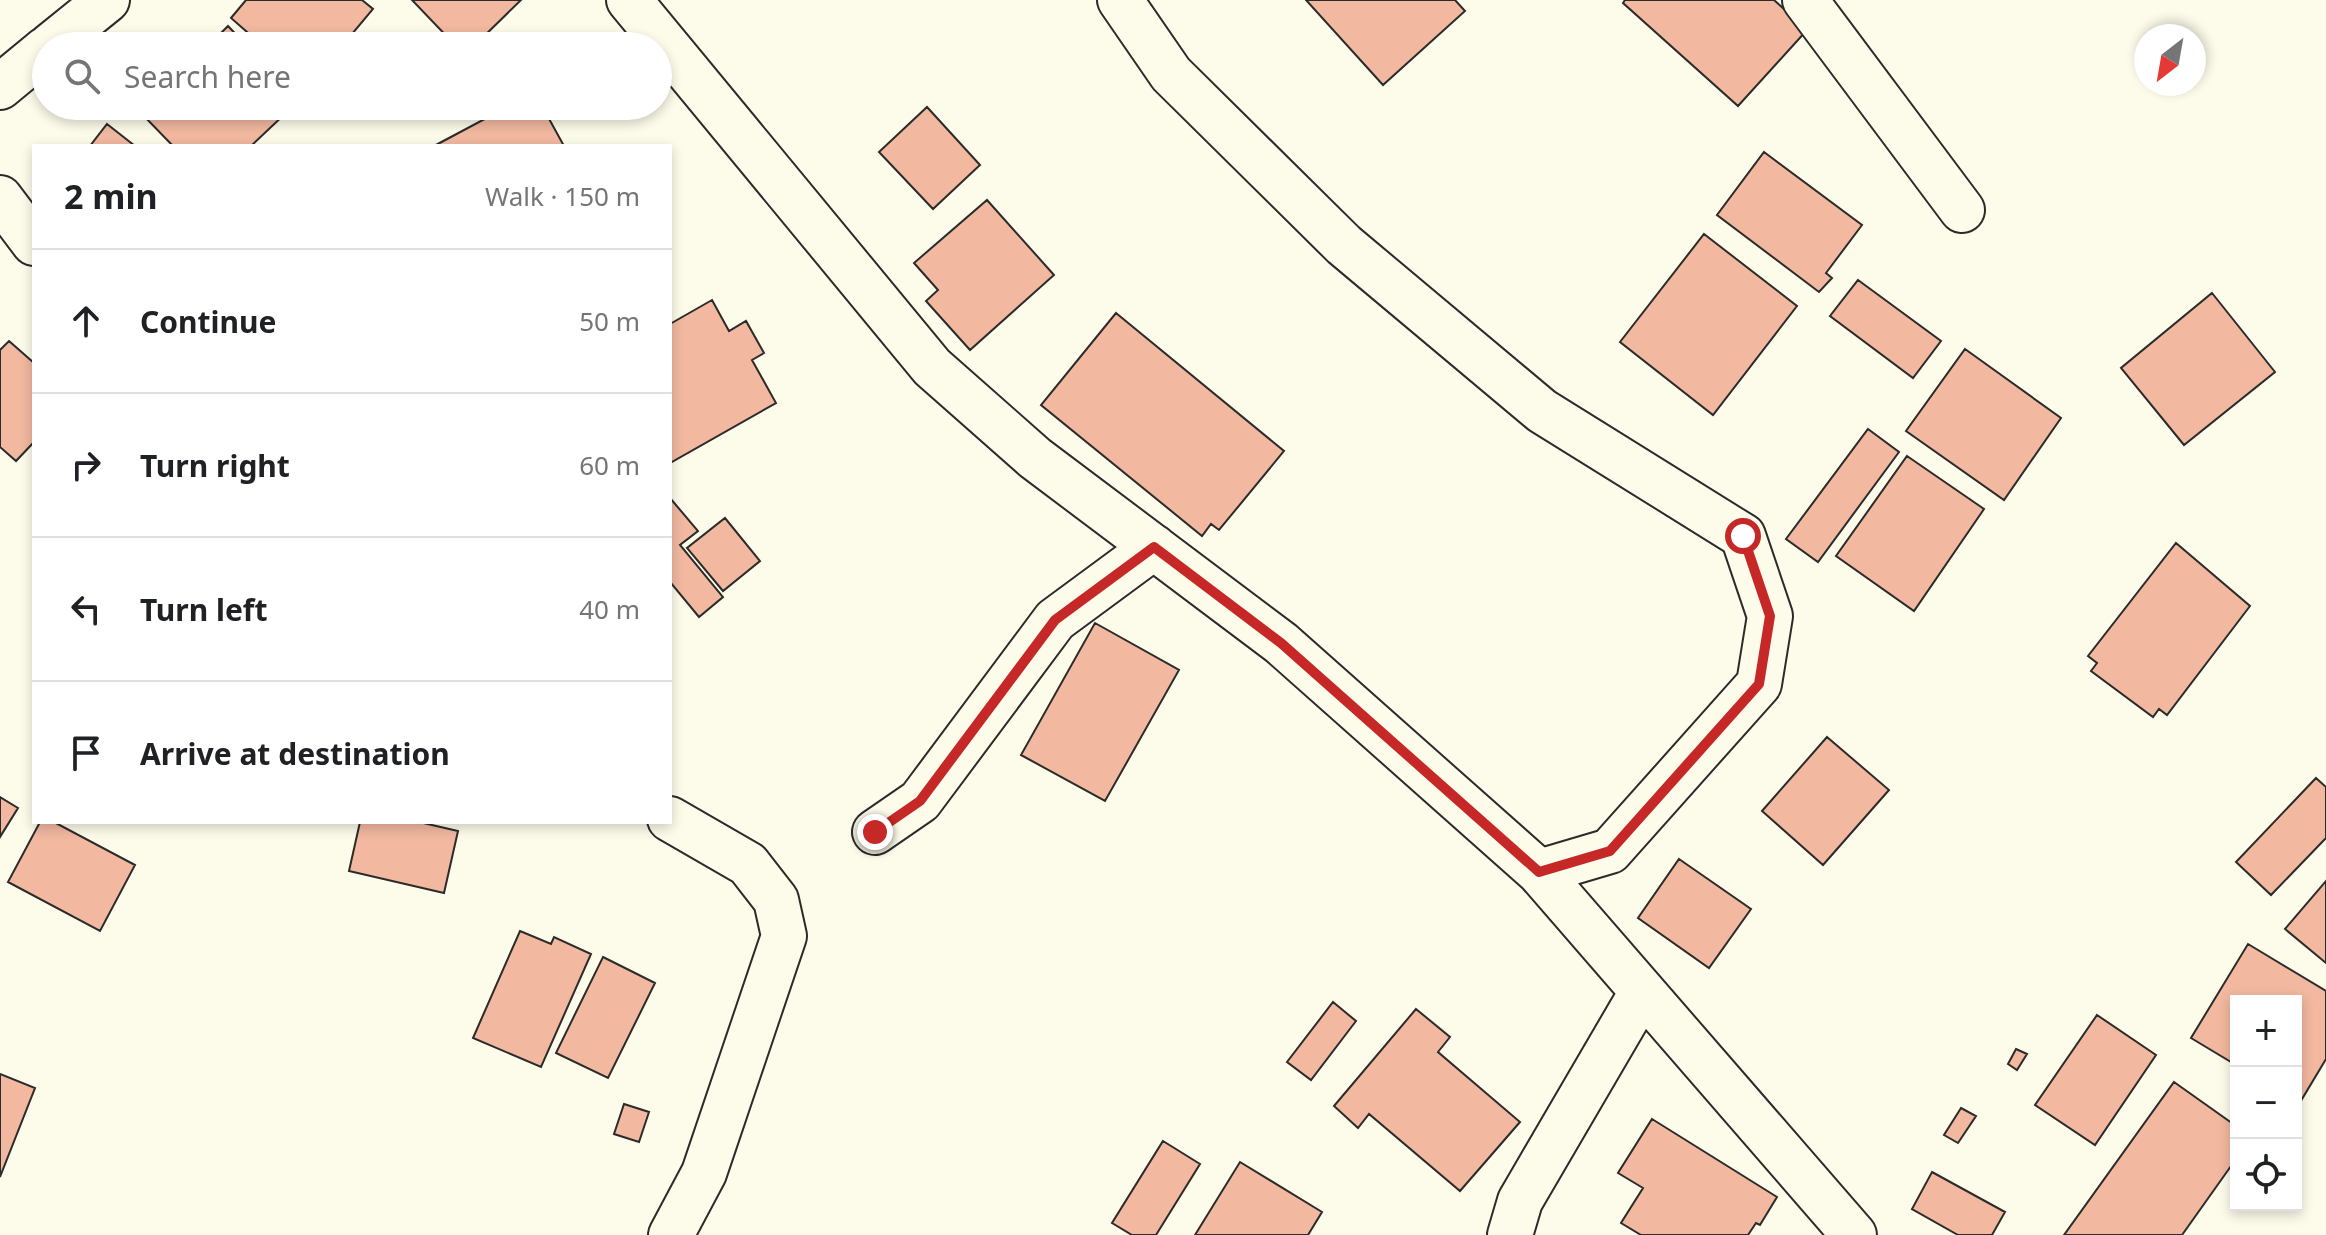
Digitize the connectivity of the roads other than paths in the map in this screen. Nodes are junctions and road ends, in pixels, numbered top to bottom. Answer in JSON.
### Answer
{"nodes":[{"id":1,"x":107,"y":0,"type":"edge"},
{"id":2,"x":629,"y":0,"type":"edge"},
{"id":3,"x":1120,"y":0,"type":"edge"},
{"id":4,"x":1805,"y":0,"type":"edge"},
{"id":5,"x":68,"y":32,"type":"edge"},
{"id":6,"x":655,"y":32,"type":"edge"},
{"id":7,"x":672,"y":52,"type":"edge"},
{"id":8,"x":32,"y":61,"type":"edge"},
{"id":9,"x":0,"y":87,"type":"edge"},
{"id":10,"x":0,"y":198,"type":"edge"},
{"id":11,"x":1962,"y":210,"type":"dead end"},
{"id":12,"x":32,"y":240,"type":"edge"},
{"id":13,"x":1154,"y":547,"type":"junction"},
{"id":14,"x":672,"y":820,"type":"edge"},
{"id":15,"x":875,"y":832,"type":"dead end"},
{"id":16,"x":1539,"y":872,"type":"junction"},
{"id":17,"x":1642,"y":992,"type":"junction"},
{"id":18,"x":671,"y":1235,"type":"edge"},
{"id":19,"x":1510,"y":1235,"type":"edge"},
{"id":20,"x":1854,"y":1235,"type":"edge"}],
"edges":[{"from":1,"to":5,"type":"street"},
{"from":2,"to":6,"type":"street"},
{"from":3,"to":16,"type":"street"},
{"from":4,"to":11,"type":"street"},
{"from":7,"to":13,"type":"street"},
{"from":8,"to":9,"type":"street"},
{"from":10,"to":12,"type":"street"},
{"from":13,"to":15,"type":"street"},
{"from":13,"to":16,"type":"street"},
{"from":14,"to":18,"type":"street"},
{"from":16,"to":17,"type":"street"},
{"from":17,"to":19,"type":"street"},
{"from":17,"to":20,"type":"street"}]}
